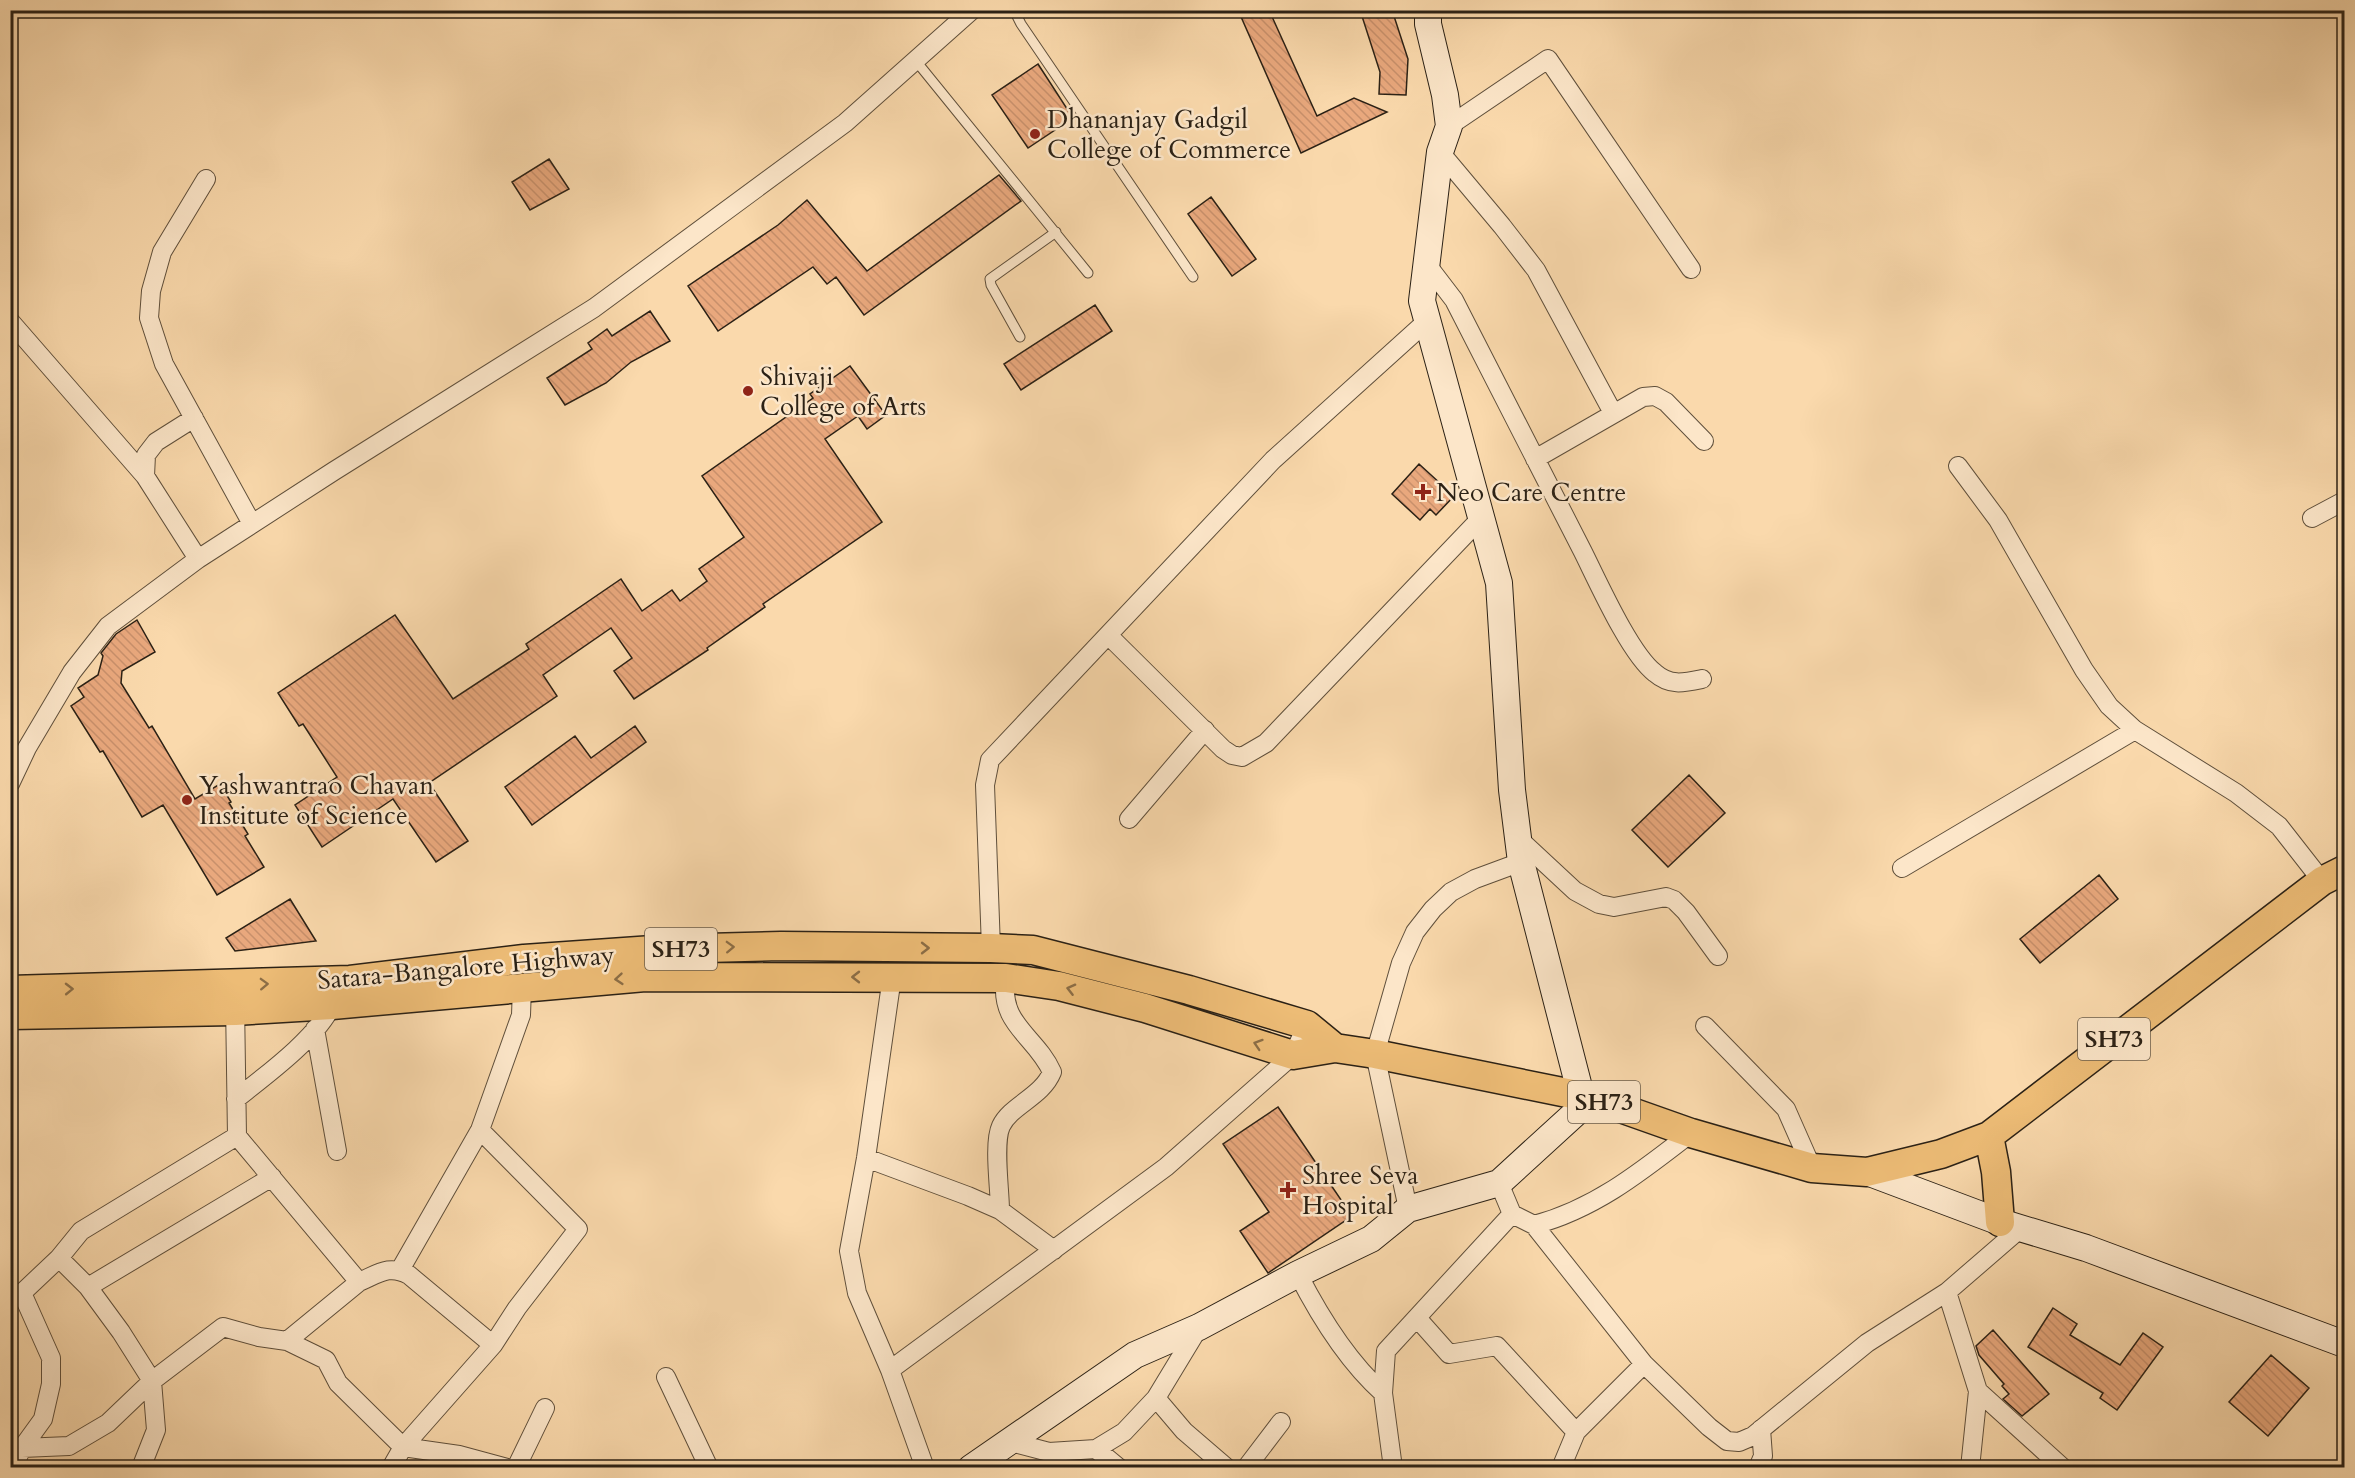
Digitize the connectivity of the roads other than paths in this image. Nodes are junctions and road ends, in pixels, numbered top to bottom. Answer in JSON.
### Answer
{"nodes":[{"id":1,"x":972,"y":10,"type":"edge"},
{"id":2,"x":1014,"y":10,"type":"edge"},
{"id":3,"x":1428,"y":10,"type":"edge"},
{"id":4,"x":916,"y":61,"type":"junction"},
{"id":5,"x":1449,"y":126,"type":"junction"},
{"id":6,"x":1440,"y":152,"type":"junction"},
{"id":7,"x":206,"y":179,"type":"dead end"},
{"id":8,"x":1056,"y":232,"type":"junction"},
{"id":9,"x":1428,"y":266,"type":"junction"},
{"id":10,"x":1691,"y":269,"type":"dead end"},
{"id":11,"x":1088,"y":273,"type":"dead end"},
{"id":12,"x":1193,"y":277,"type":"dead end"},
{"id":13,"x":10,"y":321,"type":"edge"},
{"id":14,"x":1427,"y":321,"type":"junction"},
{"id":15,"x":1020,"y":337,"type":"dead end"},
{"id":16,"x":1613,"y":413,"type":"junction"},
{"id":17,"x":194,"y":418,"type":"junction"},
{"id":18,"x":1704,"y":441,"type":"dead end"},
{"id":19,"x":1535,"y":459,"type":"junction"},
{"id":20,"x":1958,"y":466,"type":"dead end"},
{"id":21,"x":146,"y":476,"type":"junction"},
{"id":22,"x":2344,"y":501,"type":"edge"},
{"id":23,"x":1481,"y":518,"type":"junction"},
{"id":24,"x":2312,"y":518,"type":"dead end"},
{"id":25,"x":252,"y":524,"type":"junction"},
{"id":26,"x":198,"y":559,"type":"junction"},
{"id":27,"x":1108,"y":635,"type":"junction"},
{"id":28,"x":1702,"y":679,"type":"dead end"},
{"id":29,"x":1204,"y":730,"type":"junction"},
{"id":30,"x":2134,"y":730,"type":"junction"},
{"id":31,"x":10,"y":784,"type":"edge"},
{"id":32,"x":1130,"y":819,"type":"dead end"},
{"id":33,"x":1519,"y":850,"type":"junction"},
{"id":34,"x":1902,"y":868,"type":"dead end"},
{"id":35,"x":2333,"y":875,"type":"edge"},
{"id":36,"x":991,"y":948,"type":"junction"},
{"id":37,"x":1718,"y":956,"type":"dead end"},
{"id":38,"x":891,"y":977,"type":"junction"},
{"id":39,"x":1006,"y":978,"type":"junction"},
{"id":40,"x":522,"y":987,"type":"junction"},
{"id":41,"x":10,"y":990,"type":"edge"},
{"id":42,"x":234,"y":998,"type":"junction"},
{"id":43,"x":332,"y":1005,"type":"junction"},
{"id":44,"x":10,"y":1015,"type":"edge"},
{"id":45,"x":1307,"y":1025,"type":"junction"},
{"id":46,"x":1705,"y":1026,"type":"dead end"},
{"id":47,"x":315,"y":1029,"type":"junction"},
{"id":48,"x":1335,"y":1048,"type":"junction"},
{"id":49,"x":1375,"y":1054,"type":"junction"},
{"id":50,"x":1293,"y":1055,"type":"junction"},
{"id":51,"x":1586,"y":1096,"type":"junction"},
{"id":52,"x":236,"y":1099,"type":"junction"},
{"id":53,"x":480,"y":1130,"type":"junction"},
{"id":54,"x":1691,"y":1133,"type":"junction"},
{"id":55,"x":237,"y":1136,"type":"junction"},
{"id":56,"x":1989,"y":1136,"type":"junction"},
{"id":57,"x":337,"y":1151,"type":"dead end"},
{"id":58,"x":866,"y":1158,"type":"junction"},
{"id":59,"x":1812,"y":1168,"type":"junction"},
{"id":60,"x":1867,"y":1172,"type":"junction"},
{"id":61,"x":272,"y":1177,"type":"junction"},
{"id":62,"x":1499,"y":1183,"type":"junction"},
{"id":63,"x":1408,"y":1209,"type":"junction"},
{"id":64,"x":1000,"y":1210,"type":"junction"},
{"id":65,"x":1512,"y":1214,"type":"junction"},
{"id":66,"x":1534,"y":1225,"type":"junction"},
{"id":67,"x":2011,"y":1225,"type":"junction"},
{"id":68,"x":1054,"y":1250,"type":"junction"},
{"id":69,"x":59,"y":1258,"type":"junction"},
{"id":70,"x":400,"y":1269,"type":"junction"},
{"id":71,"x":1298,"y":1274,"type":"junction"},
{"id":72,"x":359,"y":1282,"type":"junction"},
{"id":73,"x":88,"y":1287,"type":"junction"},
{"id":74,"x":1947,"y":1292,"type":"junction"},
{"id":75,"x":16,"y":1295,"type":"edge"},
{"id":76,"x":1417,"y":1318,"type":"junction"},
{"id":77,"x":1199,"y":1327,"type":"junction"},
{"id":78,"x":287,"y":1341,"type":"junction"},
{"id":79,"x":2344,"y":1344,"type":"edge"},
{"id":80,"x":493,"y":1345,"type":"junction"},
{"id":81,"x":1644,"y":1364,"type":"junction"},
{"id":82,"x":890,"y":1370,"type":"junction"},
{"id":83,"x":666,"y":1377,"type":"dead end"},
{"id":84,"x":152,"y":1381,"type":"junction"},
{"id":85,"x":1978,"y":1391,"type":"junction"},
{"id":86,"x":1383,"y":1393,"type":"junction"},
{"id":87,"x":1156,"y":1398,"type":"junction"},
{"id":88,"x":545,"y":1408,"type":"dead end"},
{"id":89,"x":1281,"y":1422,"type":"dead end"},
{"id":90,"x":1761,"y":1429,"type":"junction"},
{"id":91,"x":1576,"y":1432,"type":"junction"},
{"id":92,"x":1006,"y":1442,"type":"junction"},
{"id":93,"x":403,"y":1447,"type":"junction"},
{"id":94,"x":22,"y":1448,"type":"junction"},
{"id":95,"x":1096,"y":1449,"type":"junction"},
{"id":96,"x":13,"y":1467,"type":"edge"},
{"id":97,"x":141,"y":1467,"type":"edge"},
{"id":98,"x":391,"y":1467,"type":"edge"},
{"id":99,"x":507,"y":1467,"type":"edge"},
{"id":100,"x":516,"y":1467,"type":"edge"},
{"id":101,"x":709,"y":1467,"type":"edge"},
{"id":102,"x":925,"y":1467,"type":"edge"},
{"id":103,"x":971,"y":1467,"type":"edge"},
{"id":104,"x":1119,"y":1467,"type":"edge"},
{"id":105,"x":1227,"y":1467,"type":"edge"},
{"id":106,"x":1246,"y":1467,"type":"edge"},
{"id":107,"x":1393,"y":1467,"type":"edge"},
{"id":108,"x":1561,"y":1467,"type":"edge"},
{"id":109,"x":1758,"y":1467,"type":"edge"},
{"id":110,"x":1970,"y":1467,"type":"edge"},
{"id":111,"x":2063,"y":1467,"type":"edge"}],
"edges":[{"from":1,"to":4,"type":"street"},
{"from":2,"to":12,"type":"lane"},
{"from":3,"to":5,"type":"street"},
{"from":4,"to":8,"type":"lane"},
{"from":4,"to":25,"type":"street"},
{"from":5,"to":6,"type":"street"},
{"from":5,"to":10,"type":"street"},
{"from":6,"to":9,"type":"street"},
{"from":6,"to":16,"type":"street"},
{"from":7,"to":17,"type":"street"},
{"from":8,"to":11,"type":"lane"},
{"from":8,"to":15,"type":"lane"},
{"from":9,"to":14,"type":"street"},
{"from":9,"to":19,"type":"street"},
{"from":13,"to":21,"type":"street"},
{"from":14,"to":23,"type":"street"},
{"from":14,"to":27,"type":"street"},
{"from":16,"to":18,"type":"street"},
{"from":16,"to":19,"type":"street"},
{"from":17,"to":21,"type":"street"},
{"from":17,"to":25,"type":"street"},
{"from":19,"to":28,"type":"street"},
{"from":20,"to":30,"type":"street"},
{"from":21,"to":26,"type":"street"},
{"from":22,"to":24,"type":"street"},
{"from":23,"to":29,"type":"street"},
{"from":23,"to":33,"type":"street"},
{"from":25,"to":26,"type":"street"},
{"from":26,"to":31,"type":"street"},
{"from":27,"to":29,"type":"street"},
{"from":27,"to":36,"type":"street"},
{"from":29,"to":32,"type":"street"},
{"from":30,"to":34,"type":"street"},
{"from":30,"to":35,"type":"street"},
{"from":33,"to":37,"type":"street"},
{"from":33,"to":49,"type":"street"},
{"from":33,"to":51,"type":"street"},
{"from":35,"to":56,"type":"main road","name":"Satara-Bangalore Highway","number":"SH73"},
{"from":42,"to":36,"type":"main road","name":"Satara-Bangalore Highway","number":"SH73","one_way":true},
{"from":36,"to":45,"type":"main road","name":"Satara-Bangalore Highway","number":"SH73"},
{"from":38,"to":39,"type":"main road","name":"Satara-Bangalore Highway","number":"SH73"},
{"from":38,"to":40,"type":"main road","name":"Satara-Bangalore Highway","number":"SH73","one_way":true},
{"from":38,"to":58,"type":"street"},
{"from":50,"to":39,"type":"main road","name":"Satara-Bangalore Highway","number":"SH73","one_way":true},
{"from":39,"to":64,"type":"street"},
{"from":40,"to":43,"type":"main road","name":"Satara-Bangalore Highway","number":"SH73"},
{"from":40,"to":53,"type":"street"},
{"from":41,"to":42,"type":"main road","name":"Satara-Bangalore Highway","number":"SH73","one_way":true},
{"from":42,"to":43,"type":"main road","name":"Satara-Bangalore Highway","number":"SH73"},
{"from":42,"to":44,"type":"main road","name":"Satara-Bangalore Highway","number":"SH73"},
{"from":42,"to":52,"type":"street"},
{"from":43,"to":47,"type":"street"},
{"from":45,"to":48,"type":"main road","name":"Satara-Bangalore Highway","number":"SH73"},
{"from":45,"to":50,"type":"street"},
{"from":46,"to":59,"type":"street"},
{"from":47,"to":52,"type":"street"},
{"from":47,"to":57,"type":"street"},
{"from":48,"to":49,"type":"main road","name":"Satara-Bangalore Highway","number":"SH73"},
{"from":48,"to":50,"type":"main road","name":"Satara-Bangalore Highway","number":"SH73"},
{"from":49,"to":51,"type":"main road","name":"Satara-Bangalore Highway","number":"SH73"},
{"from":49,"to":63,"type":"street"},
{"from":50,"to":68,"type":"street"},
{"from":51,"to":54,"type":"main road","name":"Satara-Bangalore Highway","number":"SH73"},
{"from":51,"to":62,"type":"street"},
{"from":52,"to":55,"type":"street"},
{"from":53,"to":70,"type":"street"},
{"from":53,"to":80,"type":"street"},
{"from":54,"to":59,"type":"main road","name":"Satara-Bangalore Highway","number":"SH73"},
{"from":54,"to":66,"type":"street"},
{"from":55,"to":61,"type":"street"},
{"from":55,"to":69,"type":"street"},
{"from":56,"to":60,"type":"main road","name":"Satara-Bangalore Highway","number":"SH73"},
{"from":56,"to":67,"type":"main road"},
{"from":58,"to":64,"type":"street"},
{"from":58,"to":82,"type":"street"},
{"from":59,"to":60,"type":"main road","name":"Satara-Bangalore Highway","number":"SH73"},
{"from":60,"to":67,"type":"street"},
{"from":61,"to":72,"type":"street"},
{"from":61,"to":73,"type":"street"},
{"from":62,"to":63,"type":"street"},
{"from":62,"to":65,"type":"street"},
{"from":63,"to":71,"type":"street"},
{"from":64,"to":68,"type":"street"},
{"from":65,"to":66,"type":"street"},
{"from":65,"to":76,"type":"street"},
{"from":66,"to":81,"type":"street"},
{"from":67,"to":74,"type":"street"},
{"from":67,"to":79,"type":"street"},
{"from":68,"to":82,"type":"street"},
{"from":69,"to":73,"type":"street"},
{"from":69,"to":75,"type":"street"},
{"from":70,"to":72,"type":"street"},
{"from":70,"to":80,"type":"street"},
{"from":71,"to":77,"type":"street"},
{"from":71,"to":86,"type":"street"},
{"from":72,"to":78,"type":"street"},
{"from":73,"to":84,"type":"street"},
{"from":74,"to":85,"type":"street"},
{"from":74,"to":90,"type":"street"},
{"from":75,"to":94,"type":"street"},
{"from":76,"to":86,"type":"street"},
{"from":76,"to":91,"type":"street"},
{"from":77,"to":87,"type":"street"},
{"from":77,"to":92,"type":"street"},
{"from":78,"to":84,"type":"street"},
{"from":78,"to":93,"type":"street"},
{"from":80,"to":93,"type":"street"},
{"from":81,"to":90,"type":"street"},
{"from":81,"to":91,"type":"street"},
{"from":82,"to":102,"type":"street"},
{"from":83,"to":101,"type":"street"},
{"from":84,"to":94,"type":"street"},
{"from":84,"to":97,"type":"street"},
{"from":85,"to":110,"type":"street"},
{"from":85,"to":111,"type":"street"},
{"from":86,"to":107,"type":"street"},
{"from":87,"to":95,"type":"street"},
{"from":87,"to":105,"type":"street"},
{"from":88,"to":100,"type":"street"},
{"from":89,"to":106,"type":"street"},
{"from":90,"to":109,"type":"street"},
{"from":91,"to":108,"type":"street"},
{"from":92,"to":95,"type":"street"},
{"from":92,"to":103,"type":"street"},
{"from":93,"to":98,"type":"street"},
{"from":93,"to":99,"type":"street"},
{"from":94,"to":96,"type":"street"},
{"from":95,"to":104,"type":"street"}]}
